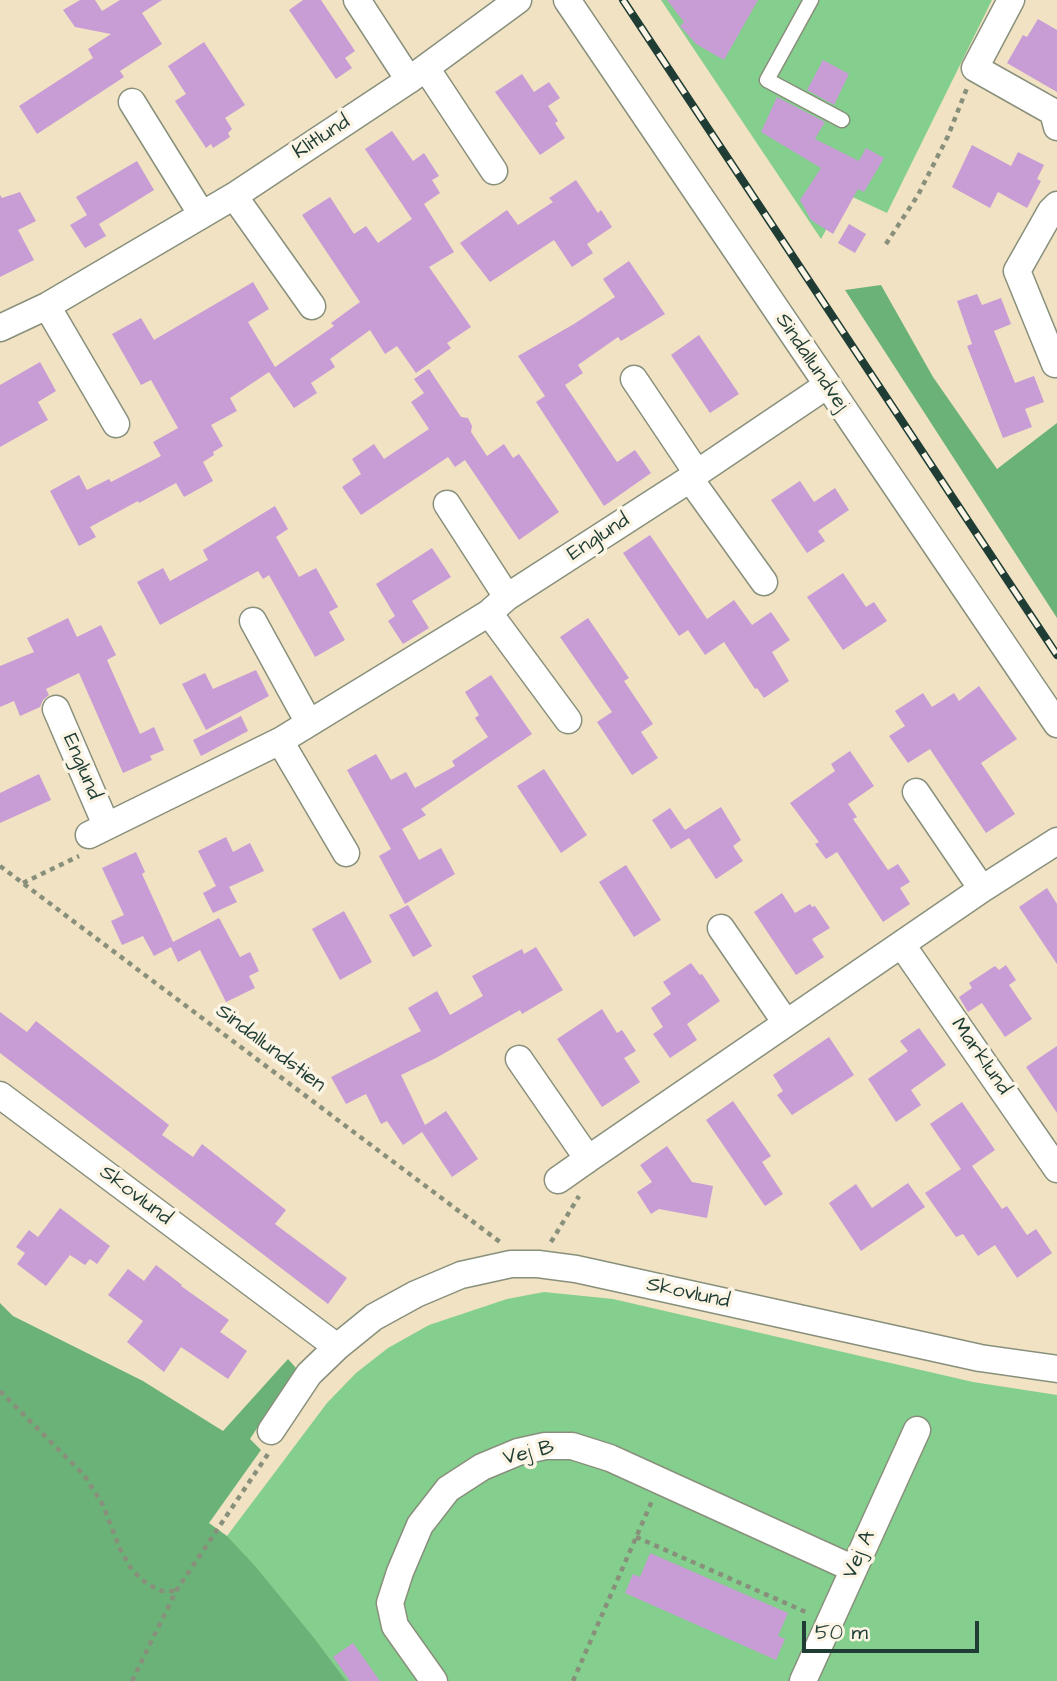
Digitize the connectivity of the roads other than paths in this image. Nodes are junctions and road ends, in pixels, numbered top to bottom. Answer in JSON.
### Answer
{"nodes":[{"id":1,"x":357,"y":0,"type":"edge"},
{"id":2,"x":518,"y":0,"type":"edge"},
{"id":3,"x":567,"y":0,"type":"edge"},
{"id":4,"x":811,"y":0,"type":"edge"},
{"id":5,"x":1012,"y":0,"type":"edge"},
{"id":6,"x":417,"y":74,"type":"junction"},
{"id":7,"x":132,"y":102,"type":"dead end"},
{"id":8,"x":842,"y":120,"type":"dead end"},
{"id":9,"x":1057,"y":127,"type":"edge"},
{"id":10,"x":494,"y":171,"type":"dead end"},
{"id":11,"x":234,"y":195,"type":"junction"},
{"id":12,"x":1057,"y":205,"type":"edge"},
{"id":13,"x":202,"y":215,"type":"junction"},
{"id":14,"x":47,"y":306,"type":"junction"},
{"id":15,"x":312,"y":306,"type":"dead end"},
{"id":16,"x":0,"y":328,"type":"edge"},
{"id":17,"x":1057,"y":363,"type":"edge"},
{"id":18,"x":634,"y":379,"type":"dead end"},
{"id":19,"x":827,"y":386,"type":"junction"},
{"id":20,"x":116,"y":424,"type":"dead end"},
{"id":21,"x":694,"y":476,"type":"junction"},
{"id":22,"x":447,"y":504,"type":"dead end"},
{"id":23,"x":764,"y":582,"type":"dead end"},
{"id":24,"x":498,"y":605,"type":"junction"},
{"id":25,"x":253,"y":621,"type":"dead end"},
{"id":26,"x":56,"y":709,"type":"dead end"},
{"id":27,"x":568,"y":720,"type":"dead end"},
{"id":28,"x":309,"y":723,"type":"junction"},
{"id":29,"x":1057,"y":724,"type":"edge"},
{"id":30,"x":281,"y":741,"type":"junction"},
{"id":31,"x":916,"y":792,"type":"dead end"},
{"id":32,"x":1057,"y":841,"type":"edge"},
{"id":33,"x":346,"y":853,"type":"dead end"},
{"id":34,"x":982,"y":889,"type":"junction"},
{"id":35,"x":721,"y":928,"type":"dead end"},
{"id":36,"x":902,"y":945,"type":"junction"},
{"id":37,"x":786,"y":1023,"type":"junction"},
{"id":38,"x":519,"y":1059,"type":"dead end"},
{"id":39,"x":0,"y":1095,"type":"edge"},
{"id":40,"x":588,"y":1159,"type":"junction"},
{"id":41,"x":1057,"y":1170,"type":"edge"},
{"id":42,"x":558,"y":1180,"type":"dead end"},
{"id":43,"x":337,"y":1347,"type":"junction"},
{"id":44,"x":1057,"y":1369,"type":"edge"},
{"id":45,"x":917,"y":1430,"type":"dead end"},
{"id":46,"x":271,"y":1431,"type":"road end"},
{"id":47,"x":854,"y":1569,"type":"junction"},
{"id":48,"x":434,"y":1681,"type":"edge"},
{"id":49,"x":803,"y":1681,"type":"edge"}],
"edges":[{"from":1,"to":6,"type":"street"},
{"from":2,"to":6,"type":"street","name":"Klitlund"},
{"from":3,"to":19,"type":"street","name":"Sindallundvej"},
{"from":4,"to":8,"type":"lane"},
{"from":5,"to":9,"type":"street"},
{"from":6,"to":10,"type":"street"},
{"from":6,"to":11,"type":"street","name":"Klitlund"},
{"from":7,"to":13,"type":"street"},
{"from":11,"to":13,"type":"street","name":"Klitlund"},
{"from":11,"to":15,"type":"street"},
{"from":12,"to":17,"type":"street"},
{"from":13,"to":14,"type":"street","name":"Klitlund"},
{"from":14,"to":16,"type":"street","name":"Klitlund"},
{"from":14,"to":20,"type":"street"},
{"from":18,"to":21,"type":"street"},
{"from":19,"to":21,"type":"street","name":"Englund"},
{"from":19,"to":29,"type":"street","name":"Sindallundvej"},
{"from":21,"to":23,"type":"street"},
{"from":21,"to":24,"type":"street","name":"Englund"},
{"from":22,"to":24,"type":"street"},
{"from":24,"to":27,"type":"street"},
{"from":24,"to":28,"type":"street","name":"Englund"},
{"from":25,"to":28,"type":"street"},
{"from":26,"to":30,"type":"street","name":"Englund"},
{"from":28,"to":30,"type":"street","name":"Englund"},
{"from":30,"to":33,"type":"street"},
{"from":31,"to":34,"type":"street"},
{"from":32,"to":34,"type":"street"},
{"from":34,"to":36,"type":"street"},
{"from":35,"to":37,"type":"street"},
{"from":36,"to":37,"type":"street"},
{"from":36,"to":41,"type":"street","name":"Marklund"},
{"from":37,"to":40,"type":"street"},
{"from":38,"to":40,"type":"street"},
{"from":39,"to":43,"type":"street","name":"Skovlund"},
{"from":40,"to":42,"type":"street"},
{"from":43,"to":44,"type":"street","name":"Skovlund"},
{"from":43,"to":46,"type":"street","name":"Skovlund"},
{"from":45,"to":47,"type":"street","name":"Vej A"},
{"from":47,"to":48,"type":"street","name":"Vej B"},
{"from":47,"to":49,"type":"street","name":"Vej A"}]}
